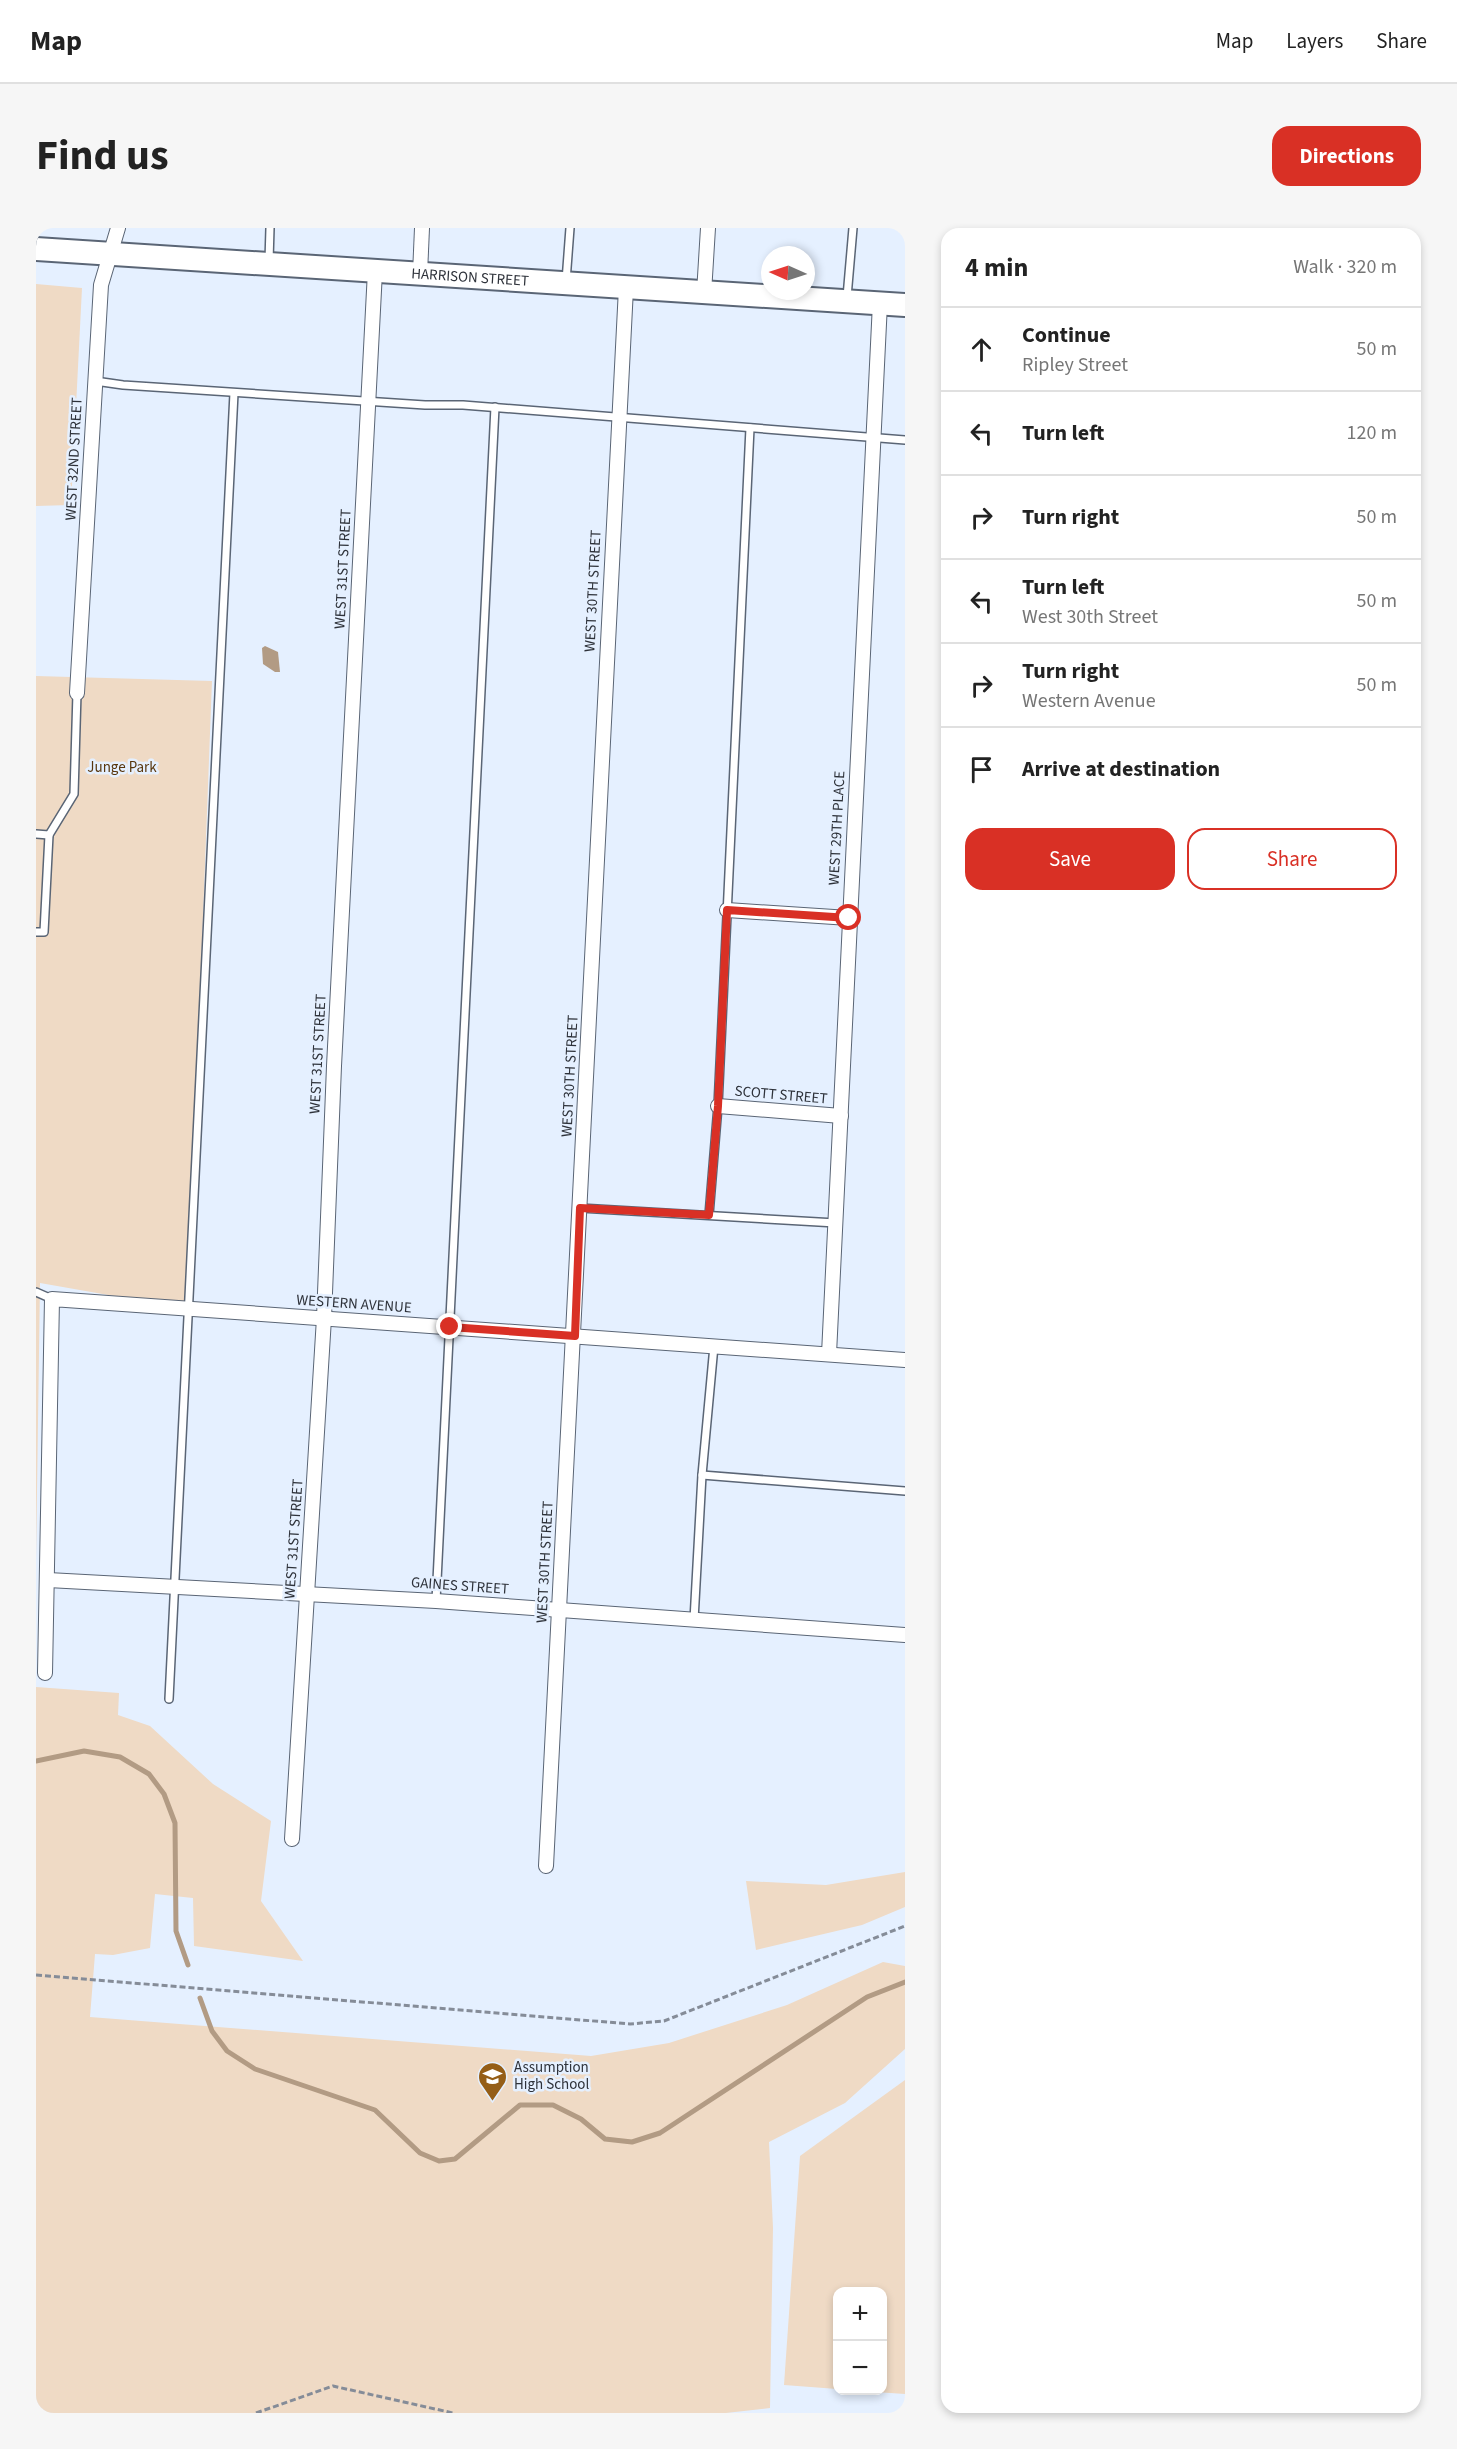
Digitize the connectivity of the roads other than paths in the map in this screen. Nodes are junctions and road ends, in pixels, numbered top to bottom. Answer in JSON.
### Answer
{"nodes":[{"id":1,"x":118,"y":228,"type":"edge"},
{"id":2,"x":270,"y":228,"type":"edge"},
{"id":3,"x":422,"y":228,"type":"edge"},
{"id":4,"x":570,"y":228,"type":"edge"},
{"id":5,"x":708,"y":228,"type":"edge"},
{"id":6,"x":853,"y":228,"type":"edge"},
{"id":7,"x":36,"y":249,"type":"edge"},
{"id":8,"x":111,"y":254,"type":"junction"},
{"id":9,"x":268,"y":264,"type":"junction"},
{"id":10,"x":375,"y":271,"type":"junction"},
{"id":11,"x":420,"y":274,"type":"junction"},
{"id":12,"x":565,"y":283,"type":"junction"},
{"id":13,"x":626,"y":288,"type":"junction"},
{"id":14,"x":704,"y":293,"type":"junction"},
{"id":15,"x":847,"y":300,"type":"junction"},
{"id":16,"x":880,"y":303,"type":"junction"},
{"id":17,"x":905,"y":305,"type":"edge"},
{"id":18,"x":95,"y":381,"type":"junction"},
{"id":19,"x":234,"y":393,"type":"junction"},
{"id":20,"x":368,"y":402,"type":"junction"},
{"id":21,"x":495,"y":407,"type":"junction"},
{"id":22,"x":618,"y":417,"type":"junction"},
{"id":23,"x":750,"y":428,"type":"junction"},
{"id":24,"x":873,"y":438,"type":"junction"},
{"id":25,"x":905,"y":440,"type":"edge"},
{"id":26,"x":77,"y":693,"type":"joint"},
{"id":27,"x":36,"y":834,"type":"edge"},
{"id":28,"x":50,"y":835,"type":"junction"},
{"id":29,"x":727,"y":910,"type":"junction"},
{"id":30,"x":849,"y":918,"type":"junction"},
{"id":31,"x":36,"y":932,"type":"edge"},
{"id":32,"x":718,"y":1106,"type":"junction"},
{"id":33,"x":841,"y":1116,"type":"junction"},
{"id":34,"x":580,"y":1208,"type":"junction"},
{"id":35,"x":709,"y":1215,"type":"junction"},
{"id":36,"x":836,"y":1223,"type":"junction"},
{"id":37,"x":36,"y":1292,"type":"edge"},
{"id":38,"x":52,"y":1299,"type":"junction"},
{"id":39,"x":188,"y":1309,"type":"junction"},
{"id":40,"x":324,"y":1318,"type":"junction"},
{"id":41,"x":450,"y":1327,"type":"junction"},
{"id":42,"x":575,"y":1336,"type":"junction"},
{"id":43,"x":714,"y":1346,"type":"junction"},
{"id":44,"x":829,"y":1354,"type":"junction"},
{"id":45,"x":905,"y":1360,"type":"edge"},
{"id":46,"x":702,"y":1475,"type":"junction"},
{"id":47,"x":905,"y":1491,"type":"edge"},
{"id":48,"x":48,"y":1580,"type":"junction"},
{"id":49,"x":175,"y":1587,"type":"junction"},
{"id":50,"x":307,"y":1594,"type":"junction"},
{"id":51,"x":436,"y":1601,"type":"junction"},
{"id":52,"x":559,"y":1610,"type":"junction"},
{"id":53,"x":694,"y":1620,"type":"junction"},
{"id":54,"x":905,"y":1635,"type":"edge"},
{"id":55,"x":45,"y":1673,"type":"dead end"},
{"id":56,"x":169,"y":1700,"type":"dead end"},
{"id":57,"x":292,"y":1839,"type":"dead end"},
{"id":58,"x":546,"y":1866,"type":"dead end"}],
"edges":[{"from":1,"to":8,"type":"street","name":"WEST 32ND STREET"},
{"from":2,"to":9,"type":"lane"},
{"from":3,"to":11,"type":"street"},
{"from":4,"to":12,"type":"lane"},
{"from":5,"to":14,"type":"street"},
{"from":6,"to":15,"type":"lane"},
{"from":7,"to":8,"type":"highway","name":"HARRISON STREET"},
{"from":8,"to":9,"type":"highway","name":"HARRISON STREET"},
{"from":8,"to":18,"type":"street","name":"WEST 32ND STREET"},
{"from":9,"to":10,"type":"highway","name":"HARRISON STREET"},
{"from":10,"to":11,"type":"highway","name":"HARRISON STREET"},
{"from":10,"to":20,"type":"street","name":"WEST 31ST STREET"},
{"from":11,"to":12,"type":"highway","name":"HARRISON STREET"},
{"from":12,"to":13,"type":"highway","name":"HARRISON STREET"},
{"from":13,"to":14,"type":"highway","name":"HARRISON STREET"},
{"from":13,"to":22,"type":"street","name":"WEST 30TH STREET"},
{"from":14,"to":15,"type":"highway","name":"HARRISON STREET"},
{"from":15,"to":16,"type":"highway","name":"HARRISON STREET"},
{"from":16,"to":17,"type":"highway","name":"HARRISON STREET"},
{"from":16,"to":24,"type":"street","name":"WEST 29TH PLACE"},
{"from":18,"to":19,"type":"lane"},
{"from":18,"to":26,"type":"street","name":"WEST 32ND STREET"},
{"from":19,"to":20,"type":"lane"},
{"from":19,"to":39,"type":"lane"},
{"from":20,"to":21,"type":"lane"},
{"from":20,"to":40,"type":"street","name":"WEST 31ST STREET"},
{"from":21,"to":22,"type":"lane"},
{"from":21,"to":41,"type":"lane"},
{"from":22,"to":23,"type":"lane"},
{"from":22,"to":34,"type":"street","name":"WEST 30TH STREET"},
{"from":23,"to":24,"type":"lane"},
{"from":23,"to":29,"type":"lane"},
{"from":24,"to":25,"type":"lane"},
{"from":24,"to":30,"type":"street","name":"WEST 29TH PLACE"},
{"from":26,"to":28,"type":"lane"},
{"from":27,"to":28,"type":"lane"},
{"from":28,"to":31,"type":"lane"},
{"from":29,"to":30,"type":"street"},
{"from":29,"to":32,"type":"lane"},
{"from":30,"to":33,"type":"street","name":"WEST 29TH PLACE"},
{"from":32,"to":33,"type":"street","name":"SCOTT STREET"},
{"from":32,"to":35,"type":"lane"},
{"from":33,"to":36,"type":"street","name":"WEST 29TH PLACE"},
{"from":34,"to":35,"type":"lane"},
{"from":34,"to":42,"type":"street","name":"WEST 30TH STREET"},
{"from":35,"to":36,"type":"lane"},
{"from":36,"to":44,"type":"street","name":"WEST 29TH PLACE"},
{"from":37,"to":38,"type":"lane"},
{"from":38,"to":39,"type":"street","name":"WESTERN AVENUE"},
{"from":38,"to":48,"type":"street"},
{"from":39,"to":40,"type":"street","name":"WESTERN AVENUE"},
{"from":39,"to":49,"type":"lane"},
{"from":40,"to":41,"type":"street","name":"WESTERN AVENUE"},
{"from":40,"to":50,"type":"street","name":"WEST 31ST STREET"},
{"from":41,"to":42,"type":"street","name":"WESTERN AVENUE"},
{"from":41,"to":51,"type":"lane"},
{"from":42,"to":43,"type":"street","name":"WESTERN AVENUE"},
{"from":42,"to":52,"type":"street","name":"WEST 30TH STREET"},
{"from":43,"to":44,"type":"street","name":"WESTERN AVENUE"},
{"from":43,"to":46,"type":"lane"},
{"from":44,"to":45,"type":"street","name":"WESTERN AVENUE"},
{"from":46,"to":47,"type":"lane"},
{"from":46,"to":53,"type":"lane"},
{"from":48,"to":49,"type":"street","name":"GAINES STREET"},
{"from":48,"to":55,"type":"street"},
{"from":49,"to":50,"type":"street","name":"GAINES STREET"},
{"from":49,"to":56,"type":"lane"},
{"from":50,"to":51,"type":"street","name":"GAINES STREET"},
{"from":50,"to":57,"type":"street","name":"WEST 31ST STREET"},
{"from":51,"to":52,"type":"street","name":"GAINES STREET"},
{"from":52,"to":53,"type":"street","name":"GAINES STREET"},
{"from":52,"to":58,"type":"street","name":"WEST 30TH STREET"},
{"from":53,"to":54,"type":"street","name":"GAINES STREET"}]}
